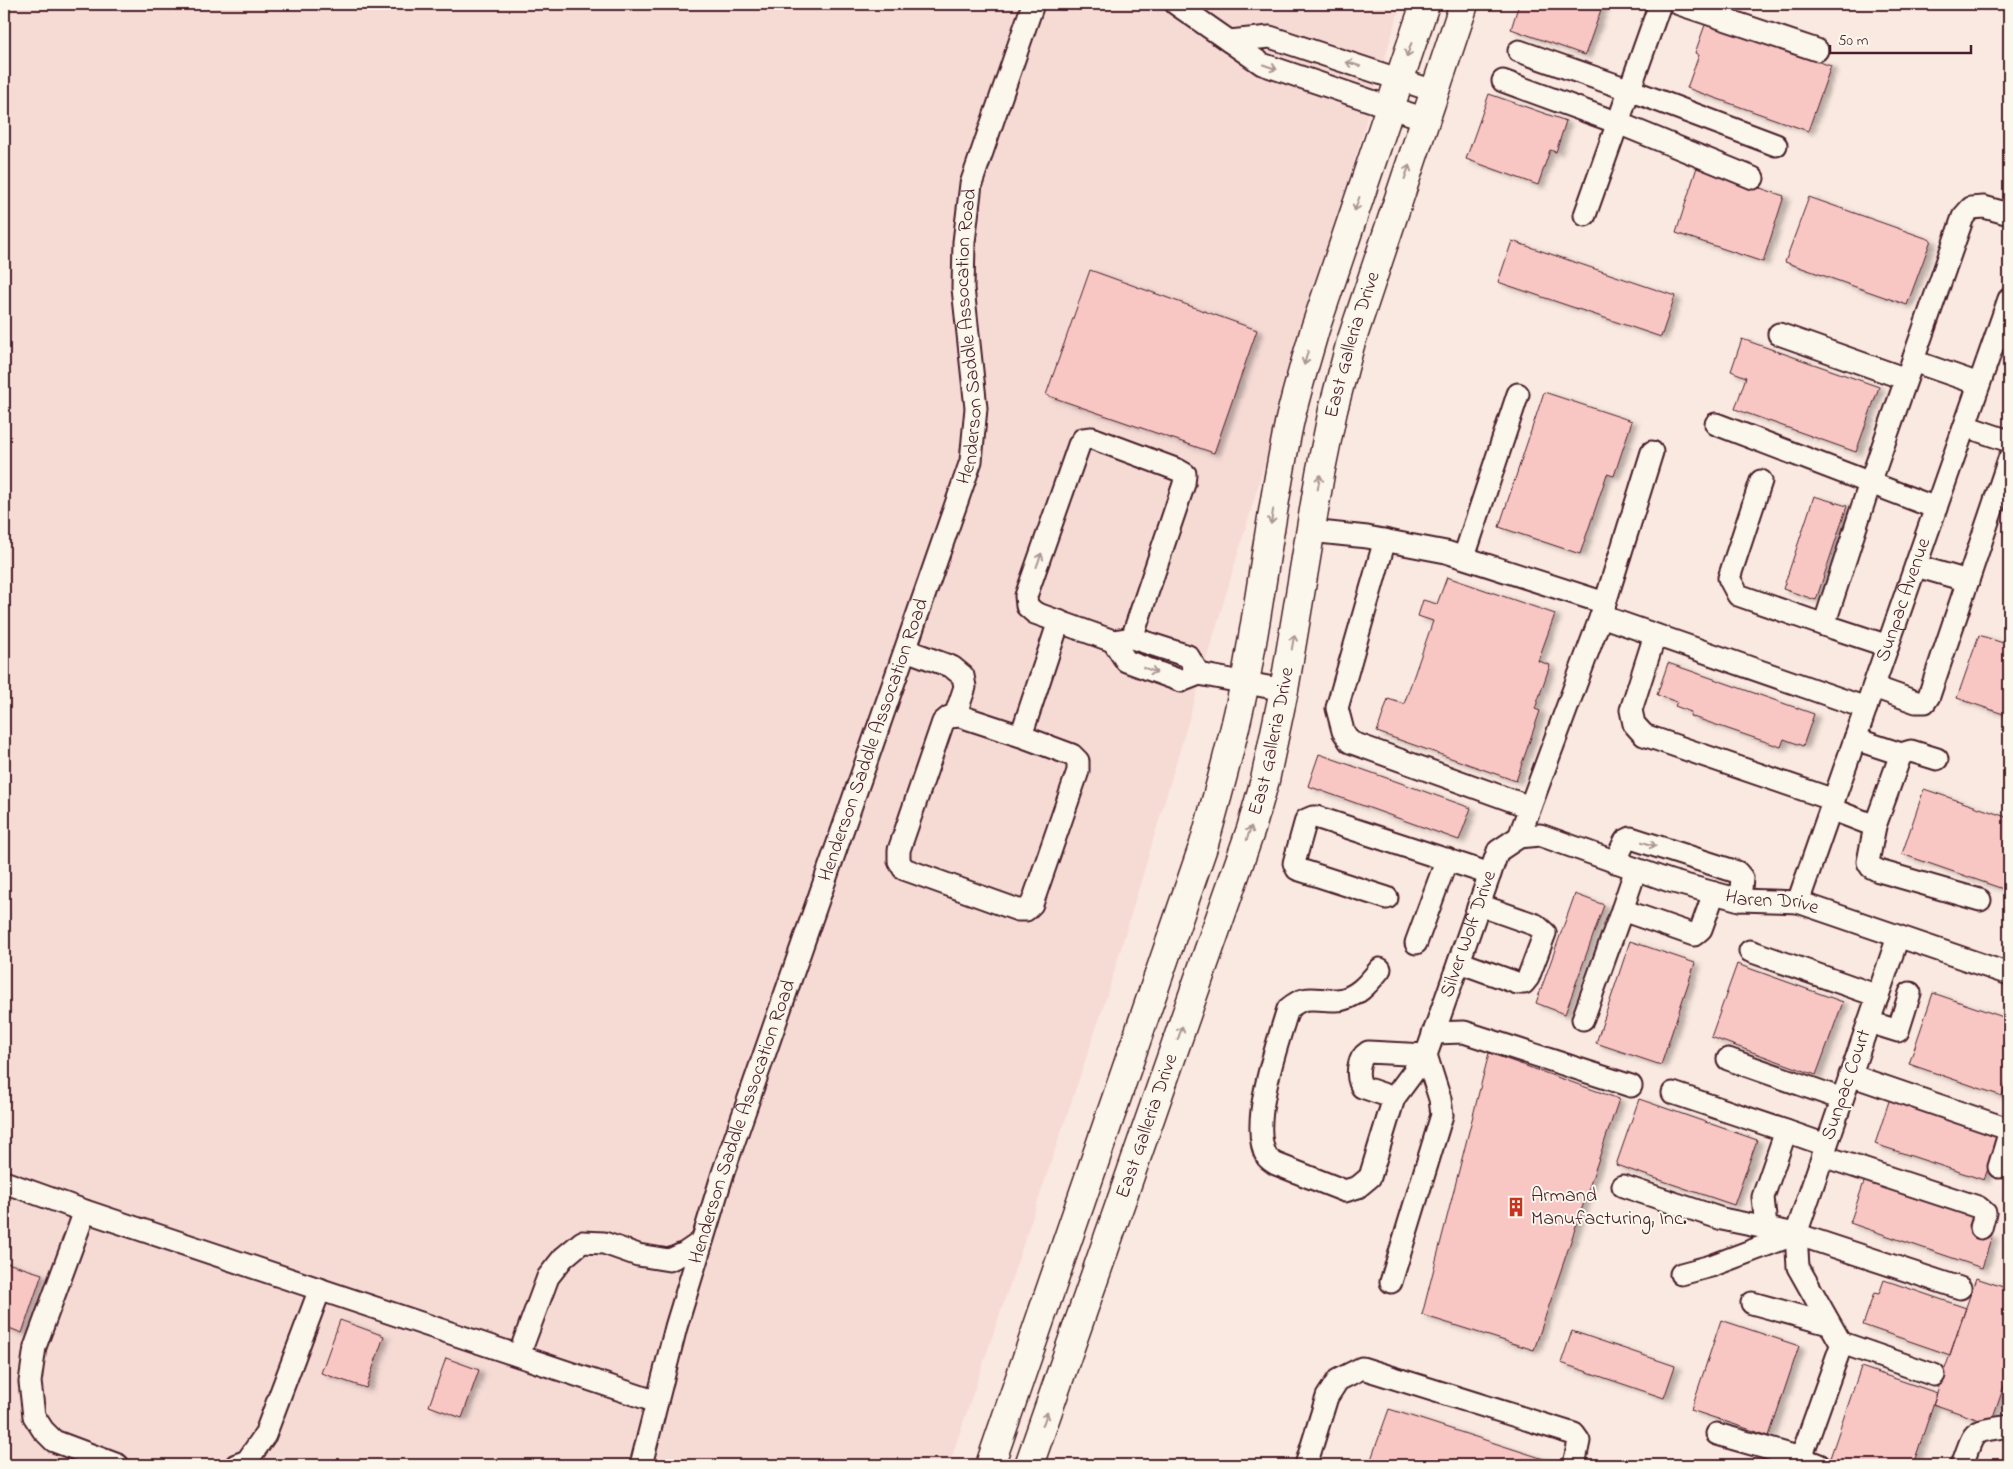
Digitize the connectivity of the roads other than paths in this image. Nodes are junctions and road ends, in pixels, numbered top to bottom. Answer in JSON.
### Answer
{"nodes":[{"id":1,"x":1033,"y":4,"type":"edge"},
{"id":2,"x":1176,"y":4,"type":"edge"},
{"id":3,"x":1425,"y":4,"type":"edge"},
{"id":4,"x":1464,"y":4,"type":"edge"},
{"id":5,"x":1660,"y":4,"type":"edge"},
{"id":6,"x":1679,"y":4,"type":"edge"},
{"id":7,"x":1229,"y":41,"type":"junction"},
{"id":8,"x":1817,"y":50,"type":"dead end"},
{"id":9,"x":1519,"y":51,"type":"dead end"},
{"id":10,"x":1399,"y":79,"type":"junction"},
{"id":11,"x":1503,"y":81,"type":"dead end"},
{"id":12,"x":1630,"y":90,"type":"junction"},
{"id":13,"x":1434,"y":91,"type":"junction"},
{"id":14,"x":1390,"y":107,"type":"junction"},
{"id":15,"x":1425,"y":119,"type":"junction"},
{"id":16,"x":1618,"y":123,"type":"junction"},
{"id":17,"x":1776,"y":145,"type":"dead end"},
{"id":18,"x":1753,"y":178,"type":"dead end"},
{"id":19,"x":2009,"y":214,"type":"edge"},
{"id":20,"x":1585,"y":215,"type":"dead end"},
{"id":21,"x":2009,"y":299,"type":"edge"},
{"id":22,"x":1779,"y":334,"type":"dead end"},
{"id":23,"x":1910,"y":370,"type":"junction"},
{"id":24,"x":1979,"y":384,"type":"junction"},
{"id":25,"x":1518,"y":394,"type":"dead end"},
{"id":26,"x":1716,"y":424,"type":"dead end"},
{"id":27,"x":1965,"y":426,"type":"junction"},
{"id":28,"x":2009,"y":441,"type":"edge"},
{"id":29,"x":1652,"y":452,"type":"dead end"},
{"id":30,"x":2009,"y":460,"type":"edge"},
{"id":31,"x":1761,"y":481,"type":"dead end"},
{"id":32,"x":1870,"y":483,"type":"junction"},
{"id":33,"x":1936,"y":508,"type":"junction"},
{"id":34,"x":1310,"y":531,"type":"junction"},
{"id":35,"x":1384,"y":540,"type":"junction"},
{"id":36,"x":1464,"y":557,"type":"junction"},
{"id":37,"x":1916,"y":566,"type":"junction"},
{"id":38,"x":1968,"y":581,"type":"junction"},
{"id":39,"x":1603,"y":609,"type":"junction"},
{"id":40,"x":1059,"y":621,"type":"junction"},
{"id":41,"x":1824,"y":625,"type":"junction"},
{"id":42,"x":1655,"y":635,"type":"junction"},
{"id":43,"x":1123,"y":639,"type":"junction"},
{"id":44,"x":1888,"y":646,"type":"junction"},
{"id":45,"x":906,"y":650,"type":"junction"},
{"id":46,"x":1244,"y":683,"type":"junction"},
{"id":47,"x":1874,"y":687,"type":"junction"},
{"id":48,"x":1284,"y":690,"type":"junction"},
{"id":49,"x":1866,"y":708,"type":"junction"},
{"id":50,"x":955,"y":716,"type":"junction"},
{"id":51,"x":1020,"y":736,"type":"junction"},
{"id":52,"x":1856,"y":739,"type":"junction"},
{"id":53,"x":1901,"y":754,"type":"junction"},
{"id":54,"x":1937,"y":759,"type":"dead end"},
{"id":55,"x":1833,"y":804,"type":"junction"},
{"id":56,"x":1530,"y":807,"type":"junction"},
{"id":57,"x":1875,"y":826,"type":"junction"},
{"id":58,"x":1526,"y":836,"type":"junction"},
{"id":59,"x":1447,"y":859,"type":"junction"},
{"id":60,"x":1616,"y":862,"type":"junction"},
{"id":61,"x":1636,"y":869,"type":"junction"},
{"id":62,"x":1490,"y":874,"type":"junction"},
{"id":63,"x":1714,"y":893,"type":"junction"},
{"id":64,"x":1388,"y":898,"type":"dead end"},
{"id":65,"x":1740,"y":900,"type":"junction"},
{"id":66,"x":1980,"y":900,"type":"dead end"},
{"id":67,"x":1798,"y":902,"type":"junction"},
{"id":68,"x":1479,"y":905,"type":"junction"},
{"id":69,"x":1622,"y":910,"type":"junction"},
{"id":70,"x":1898,"y":937,"type":"junction"},
{"id":71,"x":1416,"y":943,"type":"dead end"},
{"id":72,"x":1750,"y":951,"type":"dead end"},
{"id":73,"x":1459,"y":962,"type":"junction"},
{"id":74,"x":1380,"y":969,"type":"dead end"},
{"id":75,"x":2009,"y":974,"type":"edge"},
{"id":76,"x":1910,"y":993,"type":"dead end"},
{"id":77,"x":1878,"y":996,"type":"junction"},
{"id":78,"x":1583,"y":1019,"type":"dead end"},
{"id":79,"x":1869,"y":1022,"type":"junction"},
{"id":80,"x":1433,"y":1033,"type":"junction"},
{"id":81,"x":1426,"y":1055,"type":"junction"},
{"id":82,"x":1728,"y":1059,"type":"dead end"},
{"id":83,"x":1850,"y":1075,"type":"junction"},
{"id":84,"x":1631,"y":1086,"type":"dead end"},
{"id":85,"x":1673,"y":1093,"type":"dead end"},
{"id":86,"x":1394,"y":1098,"type":"junction"},
{"id":87,"x":1842,"y":1099,"type":"junction"},
{"id":88,"x":1786,"y":1131,"type":"junction"},
{"id":89,"x":2009,"y":1133,"type":"edge"},
{"id":90,"x":1825,"y":1150,"type":"junction"},
{"id":91,"x":1999,"y":1167,"type":"dead end"},
{"id":92,"x":4,"y":1182,"type":"edge"},
{"id":93,"x":1623,"y":1186,"type":"dead end"},
{"id":94,"x":85,"y":1211,"type":"junction"},
{"id":95,"x":1766,"y":1228,"type":"junction"},
{"id":96,"x":1981,"y":1228,"type":"dead end"},
{"id":97,"x":1796,"y":1234,"type":"junction"},
{"id":98,"x":701,"y":1242,"type":"junction"},
{"id":99,"x":1680,"y":1274,"type":"dead end"},
{"id":100,"x":1390,"y":1282,"type":"dead end"},
{"id":101,"x":1960,"y":1288,"type":"dead end"},
{"id":102,"x":320,"y":1290,"type":"junction"},
{"id":103,"x":1752,"y":1303,"type":"dead end"},
{"id":104,"x":1830,"y":1324,"type":"junction"},
{"id":105,"x":1842,"y":1342,"type":"junction"},
{"id":106,"x":519,"y":1355,"type":"junction"},
{"id":107,"x":1934,"y":1374,"type":"dead end"},
{"id":108,"x":657,"y":1402,"type":"junction"},
{"id":109,"x":2009,"y":1426,"type":"edge"},
{"id":110,"x":1717,"y":1434,"type":"dead end"},
{"id":111,"x":1810,"y":1462,"type":"edge"},
{"id":112,"x":118,"y":1465,"type":"edge"},
{"id":113,"x":236,"y":1465,"type":"edge"},
{"id":114,"x":640,"y":1465,"type":"edge"},
{"id":115,"x":990,"y":1465,"type":"edge"},
{"id":116,"x":1029,"y":1465,"type":"edge"},
{"id":117,"x":1306,"y":1465,"type":"edge"},
{"id":118,"x":1574,"y":1465,"type":"edge"},
{"id":119,"x":1962,"y":1465,"type":"edge"}],
"edges":[{"from":1,"to":45,"type":"street","name":"Henderson Saddle Assocation Road"},
{"from":2,"to":7,"type":"street"},
{"from":3,"to":10,"type":"main road","name":"East Galleria Drive","one_way":true},
{"from":4,"to":13,"type":"main road","name":"East Galleria Drive"},
{"from":5,"to":12,"type":"street"},
{"from":6,"to":8,"type":"street"},
{"from":10,"to":7,"type":"street","one_way":true},
{"from":7,"to":14,"type":"street","one_way":true},
{"from":9,"to":12,"type":"street"},
{"from":10,"to":13,"type":"street"},
{"from":10,"to":14,"type":"main road","name":"East Galleria Drive"},
{"from":11,"to":16,"type":"street"},
{"from":12,"to":16,"type":"street"},
{"from":12,"to":17,"type":"street"},
{"from":13,"to":15,"type":"main road","name":"East Galleria Drive"},
{"from":14,"to":15,"type":"street"},
{"from":14,"to":46,"type":"main road","name":"East Galleria Drive","one_way":true},
{"from":34,"to":15,"type":"main road","name":"East Galleria Drive","one_way":true},
{"from":16,"to":18,"type":"street"},
{"from":16,"to":20,"type":"street"},
{"from":19,"to":23,"type":"street"},
{"from":21,"to":24,"type":"street","name":"Sunpac Avenue"},
{"from":22,"to":23,"type":"street"},
{"from":23,"to":24,"type":"street"},
{"from":23,"to":32,"type":"street"},
{"from":24,"to":27,"type":"street","name":"Sunpac Avenue"},
{"from":25,"to":36,"type":"street"},
{"from":26,"to":32,"type":"street"},
{"from":27,"to":28,"type":"street"},
{"from":27,"to":33,"type":"street","name":"Sunpac Avenue"},
{"from":29,"to":39,"type":"street"},
{"from":30,"to":38,"type":"street"},
{"from":31,"to":41,"type":"street"},
{"from":32,"to":33,"type":"street"},
{"from":32,"to":41,"type":"street"},
{"from":33,"to":37,"type":"street","name":"Sunpac Avenue"},
{"from":34,"to":35,"type":"street"},
{"from":48,"to":34,"type":"main road","name":"East Galleria Drive","one_way":true},
{"from":35,"to":36,"type":"street"},
{"from":35,"to":56,"type":"street"},
{"from":36,"to":39,"type":"street"},
{"from":37,"to":38,"type":"street"},
{"from":37,"to":44,"type":"street","name":"Sunpac Avenue"},
{"from":38,"to":47,"type":"street"},
{"from":39,"to":42,"type":"street"},
{"from":39,"to":56,"type":"street"},
{"from":40,"to":43,"type":"street"},
{"from":40,"to":43,"type":"street","one_way":true},
{"from":40,"to":51,"type":"street"},
{"from":41,"to":44,"type":"street"},
{"from":42,"to":49,"type":"street"},
{"from":42,"to":55,"type":"street"},
{"from":43,"to":46,"type":"street"},
{"from":44,"to":47,"type":"street","name":"Sunpac Avenue"},
{"from":45,"to":50,"type":"street"},
{"from":45,"to":98,"type":"street","name":"Henderson Saddle Assocation Road"},
{"from":46,"to":48,"type":"street"},
{"from":46,"to":115,"type":"main road","name":"East Galleria Drive"},
{"from":47,"to":49,"type":"street","name":"Sunpac Avenue"},
{"from":116,"to":48,"type":"main road","name":"East Galleria Drive","one_way":true},
{"from":49,"to":52,"type":"street","name":"Sunpac Avenue"},
{"from":50,"to":51,"type":"street"},
{"from":50,"to":51,"type":"street"},
{"from":52,"to":53,"type":"street"},
{"from":52,"to":55,"type":"street","name":"Sunpac Avenue"},
{"from":53,"to":54,"type":"street"},
{"from":53,"to":57,"type":"street"},
{"from":55,"to":57,"type":"street"},
{"from":55,"to":67,"type":"street","name":"Sunpac Avenue"},
{"from":56,"to":58,"type":"street"},
{"from":57,"to":66,"type":"street"},
{"from":58,"to":60,"type":"street","name":"Haren Drive"},
{"from":58,"to":62,"type":"street","name":"Silver Wolf Drive"},
{"from":59,"to":62,"type":"street"},
{"from":59,"to":64,"type":"street"},
{"from":59,"to":71,"type":"street"},
{"from":60,"to":61,"type":"street","name":"Haren Drive"},
{"from":60,"to":65,"type":"street","one_way":true},
{"from":61,"to":63,"type":"street","name":"Haren Drive"},
{"from":61,"to":69,"type":"street"},
{"from":62,"to":68,"type":"street","name":"Silver Wolf Drive"},
{"from":63,"to":65,"type":"street","name":"Haren Drive"},
{"from":63,"to":69,"type":"street"},
{"from":65,"to":67,"type":"street","name":"Haren Drive"},
{"from":67,"to":70,"type":"street","name":"Haren Drive"},
{"from":68,"to":73,"type":"street","name":"Silver Wolf Drive"},
{"from":68,"to":73,"type":"street"},
{"from":69,"to":78,"type":"street"},
{"from":70,"to":75,"type":"street","name":"Haren Drive"},
{"from":70,"to":77,"type":"street","name":"Sunpac Court"},
{"from":72,"to":77,"type":"street"},
{"from":73,"to":80,"type":"street","name":"Silver Wolf Drive"},
{"from":74,"to":86,"type":"street","name":"Silver Wolf Drive"},
{"from":76,"to":79,"type":"street"},
{"from":77,"to":79,"type":"street","name":"Sunpac Court"},
{"from":79,"to":83,"type":"street","name":"Sunpac Court"},
{"from":80,"to":81,"type":"street","name":"Silver Wolf Drive"},
{"from":80,"to":84,"type":"street"},
{"from":81,"to":86,"type":"street","name":"Silver Wolf Drive"},
{"from":81,"to":86,"type":"street"},
{"from":81,"to":100,"type":"street"},
{"from":82,"to":87,"type":"street"},
{"from":83,"to":87,"type":"street","name":"Sunpac Court"},
{"from":83,"to":89,"type":"street"},
{"from":85,"to":88,"type":"street"},
{"from":87,"to":90,"type":"street","name":"Sunpac Court"},
{"from":88,"to":90,"type":"street"},
{"from":88,"to":95,"type":"street"},
{"from":89,"to":91,"type":"street"},
{"from":90,"to":96,"type":"street"},
{"from":90,"to":97,"type":"street","name":"Sunpac Court"},
{"from":92,"to":94,"type":"street"},
{"from":93,"to":95,"type":"street"},
{"from":94,"to":102,"type":"street"},
{"from":94,"to":112,"type":"street"},
{"from":95,"to":97,"type":"street"},
{"from":97,"to":99,"type":"street"},
{"from":97,"to":101,"type":"street"},
{"from":97,"to":104,"type":"street"},
{"from":98,"to":106,"type":"street"},
{"from":98,"to":108,"type":"street","name":"Henderson Saddle Assocation Road"},
{"from":102,"to":106,"type":"street"},
{"from":102,"to":113,"type":"street"},
{"from":103,"to":104,"type":"street"},
{"from":104,"to":105,"type":"street"},
{"from":105,"to":107,"type":"street"},
{"from":105,"to":111,"type":"street"},
{"from":106,"to":108,"type":"street"},
{"from":108,"to":114,"type":"street","name":"Henderson Saddle Assocation Road"},
{"from":109,"to":119,"type":"street"},
{"from":110,"to":111,"type":"street"},
{"from":117,"to":118,"type":"street"}]}
